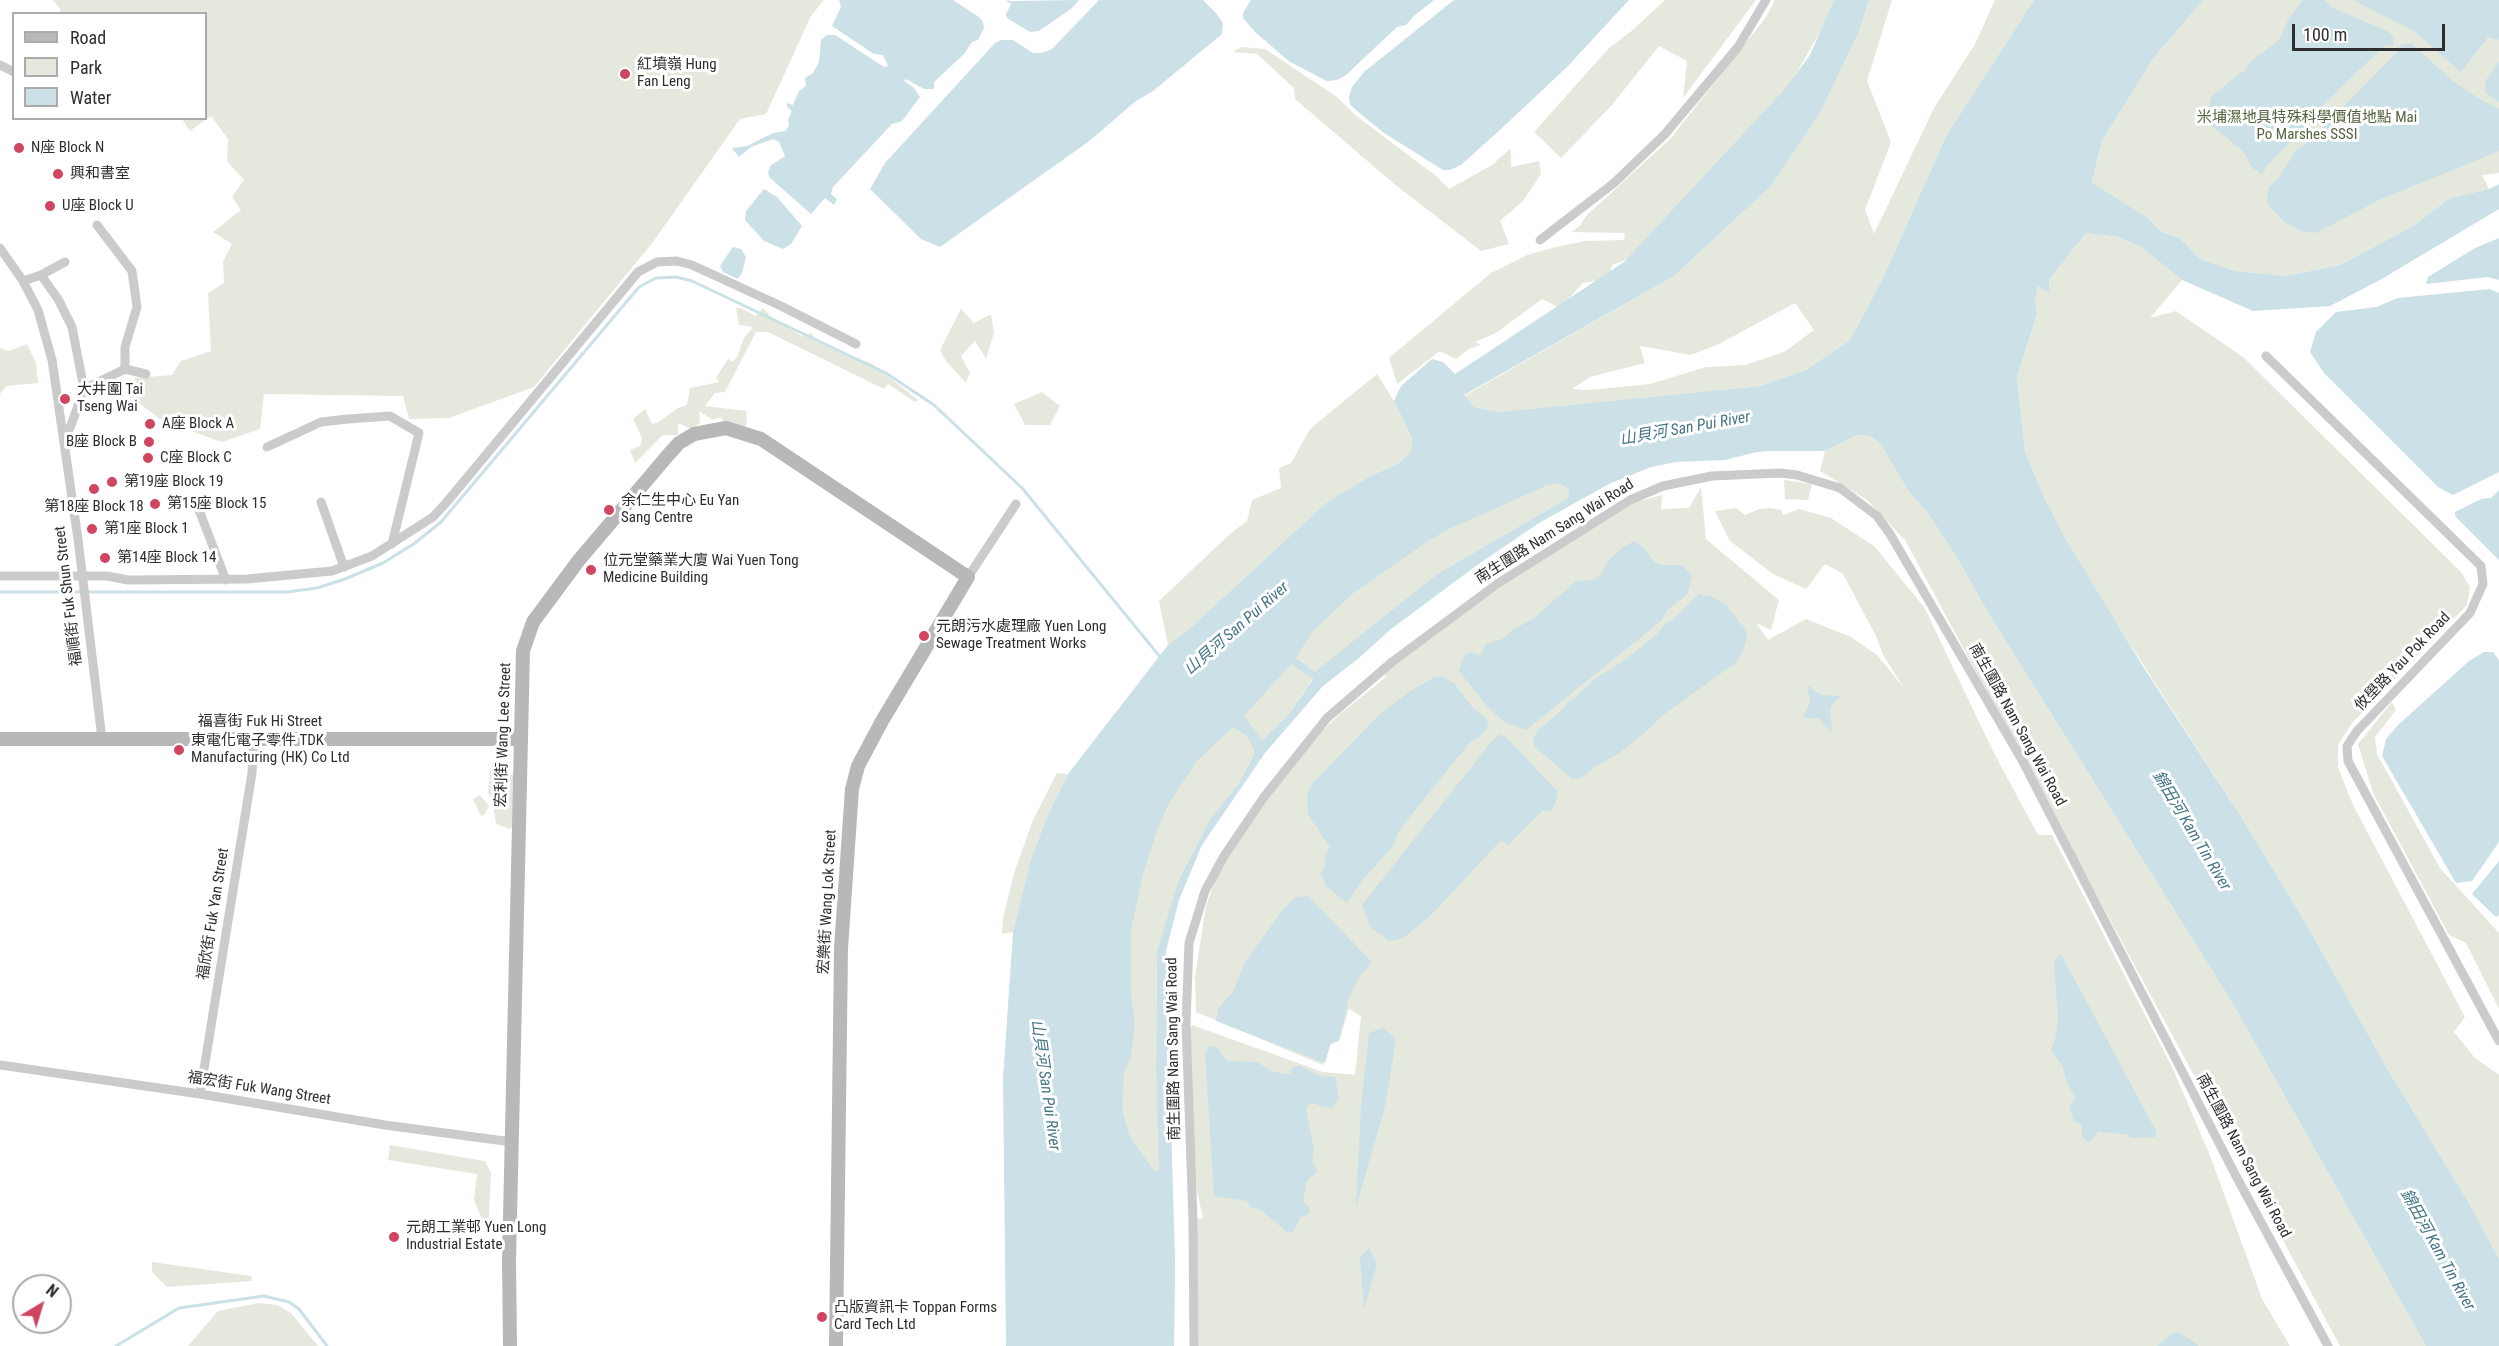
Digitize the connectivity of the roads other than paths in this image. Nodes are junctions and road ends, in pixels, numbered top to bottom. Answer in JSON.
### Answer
{"nodes":[{"id":1,"x":1766,"y":0,"type":"edge"},
{"id":2,"x":97,"y":225,"type":"dead end"},
{"id":3,"x":1540,"y":240,"type":"dead end"},
{"id":4,"x":0,"y":248,"type":"edge"},
{"id":5,"x":65,"y":262,"type":"dead end"},
{"id":6,"x":41,"y":275,"type":"junction"},
{"id":7,"x":23,"y":281,"type":"junction"},
{"id":8,"x":856,"y":344,"type":"dead end"},
{"id":9,"x":2266,"y":356,"type":"dead end"},
{"id":10,"x":125,"y":369,"type":"junction"},
{"id":11,"x":146,"y":374,"type":"dead end"},
{"id":12,"x":84,"y":389,"type":"junction"},
{"id":13,"x":63,"y":434,"type":"junction"},
{"id":14,"x":267,"y":447,"type":"dead end"},
{"id":15,"x":321,"y":502,"type":"dead end"},
{"id":16,"x":1016,"y":504,"type":"dead end"},
{"id":17,"x":197,"y":505,"type":"dead end"},
{"id":18,"x":392,"y":544,"type":"junction"},
{"id":19,"x":344,"y":567,"type":"junction"},
{"id":20,"x":0,"y":576,"type":"edge"},
{"id":21,"x":968,"y":577,"type":"junction"},
{"id":22,"x":82,"y":579,"type":"junction"},
{"id":23,"x":226,"y":580,"type":"junction"},
{"id":24,"x":0,"y":739,"type":"edge"},
{"id":25,"x":102,"y":739,"type":"junction"},
{"id":26,"x":254,"y":739,"type":"junction"},
{"id":27,"x":520,"y":739,"type":"junction"},
{"id":28,"x":2499,"y":1041,"type":"edge"},
{"id":29,"x":0,"y":1065,"type":"edge"},
{"id":30,"x":200,"y":1094,"type":"junction"},
{"id":31,"x":512,"y":1142,"type":"junction"},
{"id":32,"x":510,"y":1346,"type":"edge"},
{"id":33,"x":836,"y":1346,"type":"edge"},
{"id":34,"x":1194,"y":1346,"type":"edge"},
{"id":35,"x":2328,"y":1346,"type":"edge"}],
"edges":[{"from":1,"to":3,"type":"street"},
{"from":2,"to":10,"type":"street"},
{"from":4,"to":7,"type":"street","name":"福順街 Fuk Shun Street"},
{"from":5,"to":6,"type":"street"},
{"from":6,"to":7,"type":"street"},
{"from":6,"to":12,"type":"street"},
{"from":7,"to":13,"type":"street","name":"福順街 Fuk Shun Street"},
{"from":8,"to":18,"type":"street"},
{"from":9,"to":28,"type":"street","name":"攸壆路 Yau Pok Road"},
{"from":10,"to":11,"type":"street"},
{"from":10,"to":12,"type":"street"},
{"from":12,"to":13,"type":"street"},
{"from":13,"to":22,"type":"street","name":"福順街 Fuk Shun Street"},
{"from":14,"to":18,"type":"street"},
{"from":15,"to":19,"type":"street"},
{"from":16,"to":21,"type":"street","name":"宏樂街 Wang Lok Street"},
{"from":17,"to":23,"type":"street"},
{"from":18,"to":19,"type":"street"},
{"from":19,"to":23,"type":"street"},
{"from":20,"to":22,"type":"street"},
{"from":21,"to":27,"type":"street","name":"宏利街 Wang Lee Street"},
{"from":21,"to":33,"type":"street","name":"宏樂街 Wang Lok Street"},
{"from":22,"to":23,"type":"street"},
{"from":22,"to":25,"type":"street","name":"福順街 Fuk Shun Street"},
{"from":24,"to":25,"type":"street","name":"福喜街 Fuk Hi Street"},
{"from":25,"to":26,"type":"street","name":"福喜街 Fuk Hi Street"},
{"from":26,"to":27,"type":"street","name":"福喜街 Fuk Hi Street"},
{"from":26,"to":30,"type":"street","name":"福欣街 Fuk Yan Street"},
{"from":27,"to":31,"type":"street","name":"宏利街 Wang Lee Street"},
{"from":29,"to":30,"type":"street","name":"福宏街 Fuk Wang Street"},
{"from":30,"to":31,"type":"street","name":"福宏街 Fuk Wang Street"},
{"from":31,"to":32,"type":"street","name":"宏利街 Wang Lee Street"},
{"from":34,"to":35,"type":"street","name":"南生圍路 Nam Sang Wai Road"}]}
